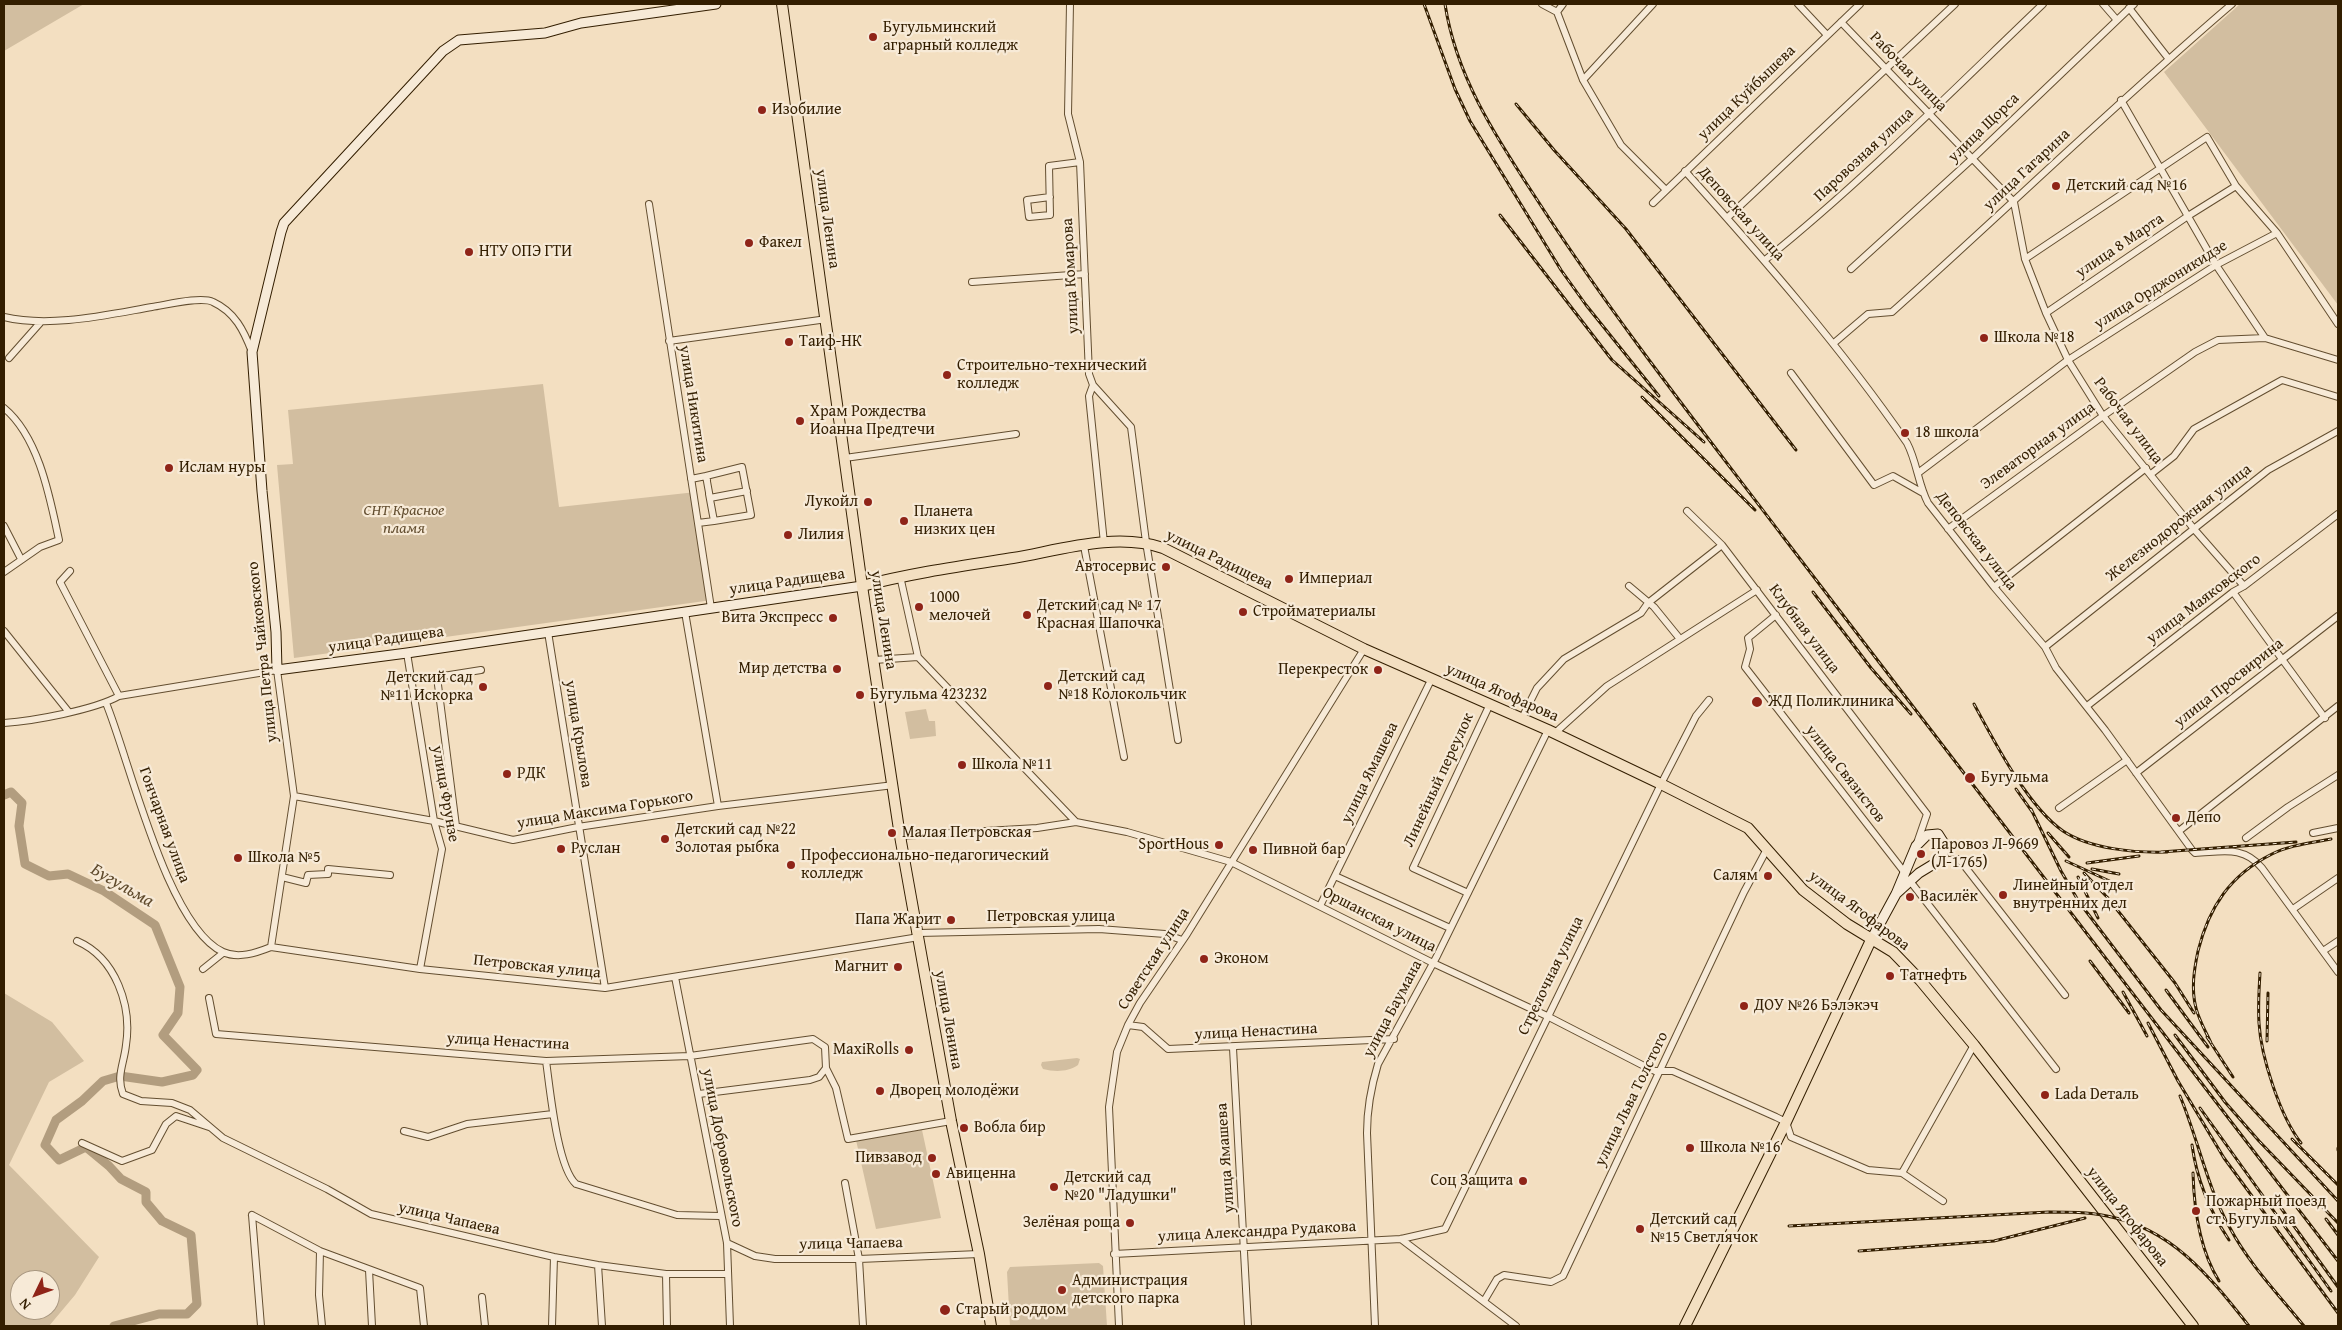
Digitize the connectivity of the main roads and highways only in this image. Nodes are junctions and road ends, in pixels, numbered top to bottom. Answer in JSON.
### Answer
{"nodes":[{"id":1,"x":782,"y":4,"type":"edge"},
{"id":2,"x":862,"y":586,"type":"junction"},
{"id":3,"x":1312,"y":623,"type":"joint"},
{"id":4,"x":1871,"y":940,"type":"junction"},
{"id":5,"x":991,"y":1326,"type":"edge"},
{"id":6,"x":1686,"y":1326,"type":"edge"},
{"id":7,"x":2193,"y":1326,"type":"edge"}],
"edges":[{"from":1,"to":2,"type":"main road","name":"улица Ленина"},
{"from":2,"to":3,"type":"main road","name":"улица Радищева"},
{"from":2,"to":5,"type":"main road","name":"улица Ленина"},
{"from":3,"to":4,"type":"main road","name":"улица Ягофарова"},
{"from":4,"to":6,"type":"main road"},
{"from":4,"to":7,"type":"main road","name":"улица Ягофарова"}]}
